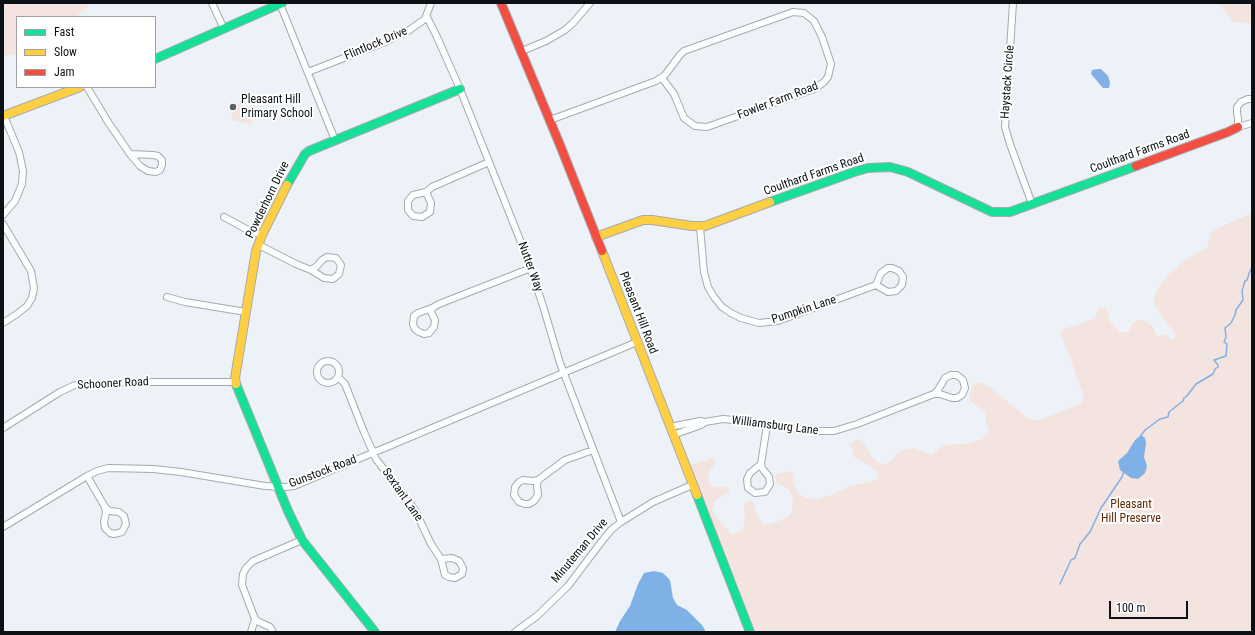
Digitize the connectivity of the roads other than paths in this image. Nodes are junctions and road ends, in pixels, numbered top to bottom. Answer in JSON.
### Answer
{"nodes":[{"id":1,"x":212,"y":3,"type":"edge"},
{"id":2,"x":281,"y":3,"type":"edge"},
{"id":3,"x":430,"y":3,"type":"edge"},
{"id":4,"x":502,"y":3,"type":"edge"},
{"id":5,"x":590,"y":3,"type":"edge"},
{"id":6,"x":1013,"y":3,"type":"edge"},
{"id":7,"x":427,"y":17,"type":"junction"},
{"id":8,"x":224,"y":29,"type":"junction"},
{"id":9,"x":522,"y":51,"type":"junction"},
{"id":10,"x":156,"y":59,"type":"edge"},
{"id":11,"x":308,"y":72,"type":"junction"},
{"id":12,"x":662,"y":78,"type":"junction"},
{"id":13,"x":77,"y":88,"type":"edge"},
{"id":14,"x":88,"y":88,"type":"edge"},
{"id":15,"x":460,"y":89,"type":"junction"},
{"id":16,"x":1252,"y":99,"type":"edge"},
{"id":17,"x":3,"y":116,"type":"edge"},
{"id":18,"x":550,"y":120,"type":"junction"},
{"id":19,"x":1252,"y":123,"type":"edge"},
{"id":20,"x":1238,"y":127,"type":"junction"},
{"id":21,"x":335,"y":140,"type":"junction"},
{"id":22,"x":130,"y":154,"type":"junction"},
{"id":23,"x":489,"y":162,"type":"junction"},
{"id":24,"x":426,"y":192,"type":"junction"},
{"id":25,"x":1032,"y":204,"type":"junction"},
{"id":26,"x":3,"y":215,"type":"edge"},
{"id":27,"x":224,"y":217,"type":"dead end"},
{"id":28,"x":3,"y":224,"type":"edge"},
{"id":29,"x":700,"y":227,"type":"junction"},
{"id":30,"x":262,"y":235,"type":"junction"},
{"id":31,"x":596,"y":237,"type":"junction"},
{"id":32,"x":259,"y":245,"type":"junction"},
{"id":33,"x":531,"y":268,"type":"junction"},
{"id":34,"x":311,"y":270,"type":"junction"},
{"id":35,"x":876,"y":285,"type":"junction"},
{"id":36,"x":167,"y":297,"type":"dead end"},
{"id":37,"x":432,"y":308,"type":"junction"},
{"id":38,"x":246,"y":312,"type":"junction"},
{"id":39,"x":3,"y":323,"type":"edge"},
{"id":40,"x":637,"y":342,"type":"junction"},
{"id":41,"x":563,"y":373,"type":"junction"},
{"id":42,"x":338,"y":378,"type":"dead end"},
{"id":43,"x":236,"y":382,"type":"junction"},
{"id":44,"x":934,"y":394,"type":"junction"},
{"id":45,"x":767,"y":425,"type":"junction"},
{"id":46,"x":3,"y":428,"type":"edge"},
{"id":47,"x":671,"y":431,"type":"junction"},
{"id":48,"x":593,"y":450,"type":"junction"},
{"id":49,"x":373,"y":453,"type":"junction"},
{"id":50,"x":761,"y":464,"type":"junction"},
{"id":51,"x":87,"y":476,"type":"junction"},
{"id":52,"x":538,"y":480,"type":"junction"},
{"id":53,"x":692,"y":485,"type":"junction"},
{"id":54,"x":278,"y":488,"type":"junction"},
{"id":55,"x":105,"y":507,"type":"junction"},
{"id":56,"x":621,"y":522,"type":"junction"},
{"id":57,"x":3,"y":527,"type":"edge"},
{"id":58,"x":302,"y":540,"type":"junction"},
{"id":59,"x":441,"y":559,"type":"dead end"},
{"id":60,"x":255,"y":619,"type":"junction"},
{"id":61,"x":251,"y":632,"type":"edge"},
{"id":62,"x":273,"y":632,"type":"edge"},
{"id":63,"x":374,"y":632,"type":"edge"},
{"id":64,"x":515,"y":632,"type":"edge"},
{"id":65,"x":750,"y":632,"type":"edge"}],
"edges":[{"from":1,"to":8,"type":"street"},
{"from":2,"to":8,"type":"street"},
{"from":2,"to":11,"type":"street"},
{"from":3,"to":7,"type":"street"},
{"from":4,"to":9,"type":"street","name":"Pleasant Hill Road"},
{"from":5,"to":9,"type":"street"},
{"from":6,"to":25,"type":"street","name":"Haystack Circle"},
{"from":7,"to":11,"type":"street","name":"Flintlock Drive"},
{"from":7,"to":15,"type":"street","name":"Nutter Way"},
{"from":8,"to":10,"type":"street"},
{"from":9,"to":18,"type":"street","name":"Pleasant Hill Road"},
{"from":11,"to":21,"type":"street"},
{"from":12,"to":12,"type":"street","name":"Fowler Farm Road"},
{"from":12,"to":18,"type":"street","name":"Fowler Farm Road"},
{"from":13,"to":17,"type":"street"},
{"from":14,"to":22,"type":"street"},
{"from":15,"to":21,"type":"street","name":"Powderhorn Drive"},
{"from":15,"to":23,"type":"street","name":"Nutter Way"},
{"from":16,"to":20,"type":"street"},
{"from":17,"to":26,"type":"street"},
{"from":18,"to":31,"type":"street","name":"Pleasant Hill Road"},
{"from":19,"to":20,"type":"street","name":"Coulthard Farms Road"},
{"from":20,"to":25,"type":"street","name":"Coulthard Farms Road"},
{"from":21,"to":30,"type":"street","name":"Powderhorn Drive"},
{"from":22,"to":22,"type":"street"},
{"from":23,"to":24,"type":"street"},
{"from":23,"to":33,"type":"street","name":"Nutter Way"},
{"from":24,"to":24,"type":"street"},
{"from":25,"to":29,"type":"street","name":"Coulthard Farms Road"},
{"from":27,"to":30,"type":"street"},
{"from":28,"to":39,"type":"street"},
{"from":29,"to":31,"type":"street","name":"Coulthard Farms Road"},
{"from":29,"to":35,"type":"street","name":"Pumpkin Lane"},
{"from":30,"to":32,"type":"street","name":"Powderhorn Drive"},
{"from":31,"to":40,"type":"street","name":"Pleasant Hill Road"},
{"from":32,"to":34,"type":"street"},
{"from":32,"to":38,"type":"street","name":"Powderhorn Drive"},
{"from":33,"to":37,"type":"street"},
{"from":33,"to":41,"type":"street","name":"Nutter Way"},
{"from":34,"to":34,"type":"street"},
{"from":35,"to":35,"type":"street"},
{"from":36,"to":38,"type":"street"},
{"from":37,"to":37,"type":"street"},
{"from":38,"to":43,"type":"street","name":"Powderhorn Drive"},
{"from":40,"to":41,"type":"street","name":"Gunstock Road"},
{"from":40,"to":47,"type":"street","name":"Pleasant Hill Road"},
{"from":41,"to":48,"type":"street","name":"Nutter Way"},
{"from":41,"to":49,"type":"street","name":"Gunstock Road"},
{"from":42,"to":49,"type":"street","name":"Sextant Lane"},
{"from":43,"to":46,"type":"street","name":"Schooner Road"},
{"from":43,"to":54,"type":"street","name":"Powderhorn Drive"},
{"from":44,"to":44,"type":"street"},
{"from":44,"to":45,"type":"street","name":"Williamsburg Lane"},
{"from":45,"to":47,"type":"street","name":"Williamsburg Lane"},
{"from":45,"to":50,"type":"street"},
{"from":47,"to":53,"type":"street","name":"Pleasant Hill Road"},
{"from":48,"to":52,"type":"street"},
{"from":48,"to":56,"type":"street","name":"Nutter Way"},
{"from":49,"to":54,"type":"street","name":"Gunstock Road"},
{"from":49,"to":59,"type":"street","name":"Sextant Lane"},
{"from":50,"to":50,"type":"street"},
{"from":51,"to":54,"type":"street","name":"Gunstock Road"},
{"from":51,"to":55,"type":"street"},
{"from":51,"to":57,"type":"street","name":"Gunstock Road"},
{"from":52,"to":52,"type":"street"},
{"from":53,"to":56,"type":"street","name":"Minuteman Drive"},
{"from":53,"to":65,"type":"street","name":"Pleasant Hill Road"},
{"from":54,"to":58,"type":"street"},
{"from":55,"to":55,"type":"street"},
{"from":56,"to":64,"type":"street","name":"Minuteman Drive"},
{"from":58,"to":60,"type":"street"},
{"from":58,"to":63,"type":"street"},
{"from":60,"to":61,"type":"street"},
{"from":60,"to":62,"type":"street"}]}
